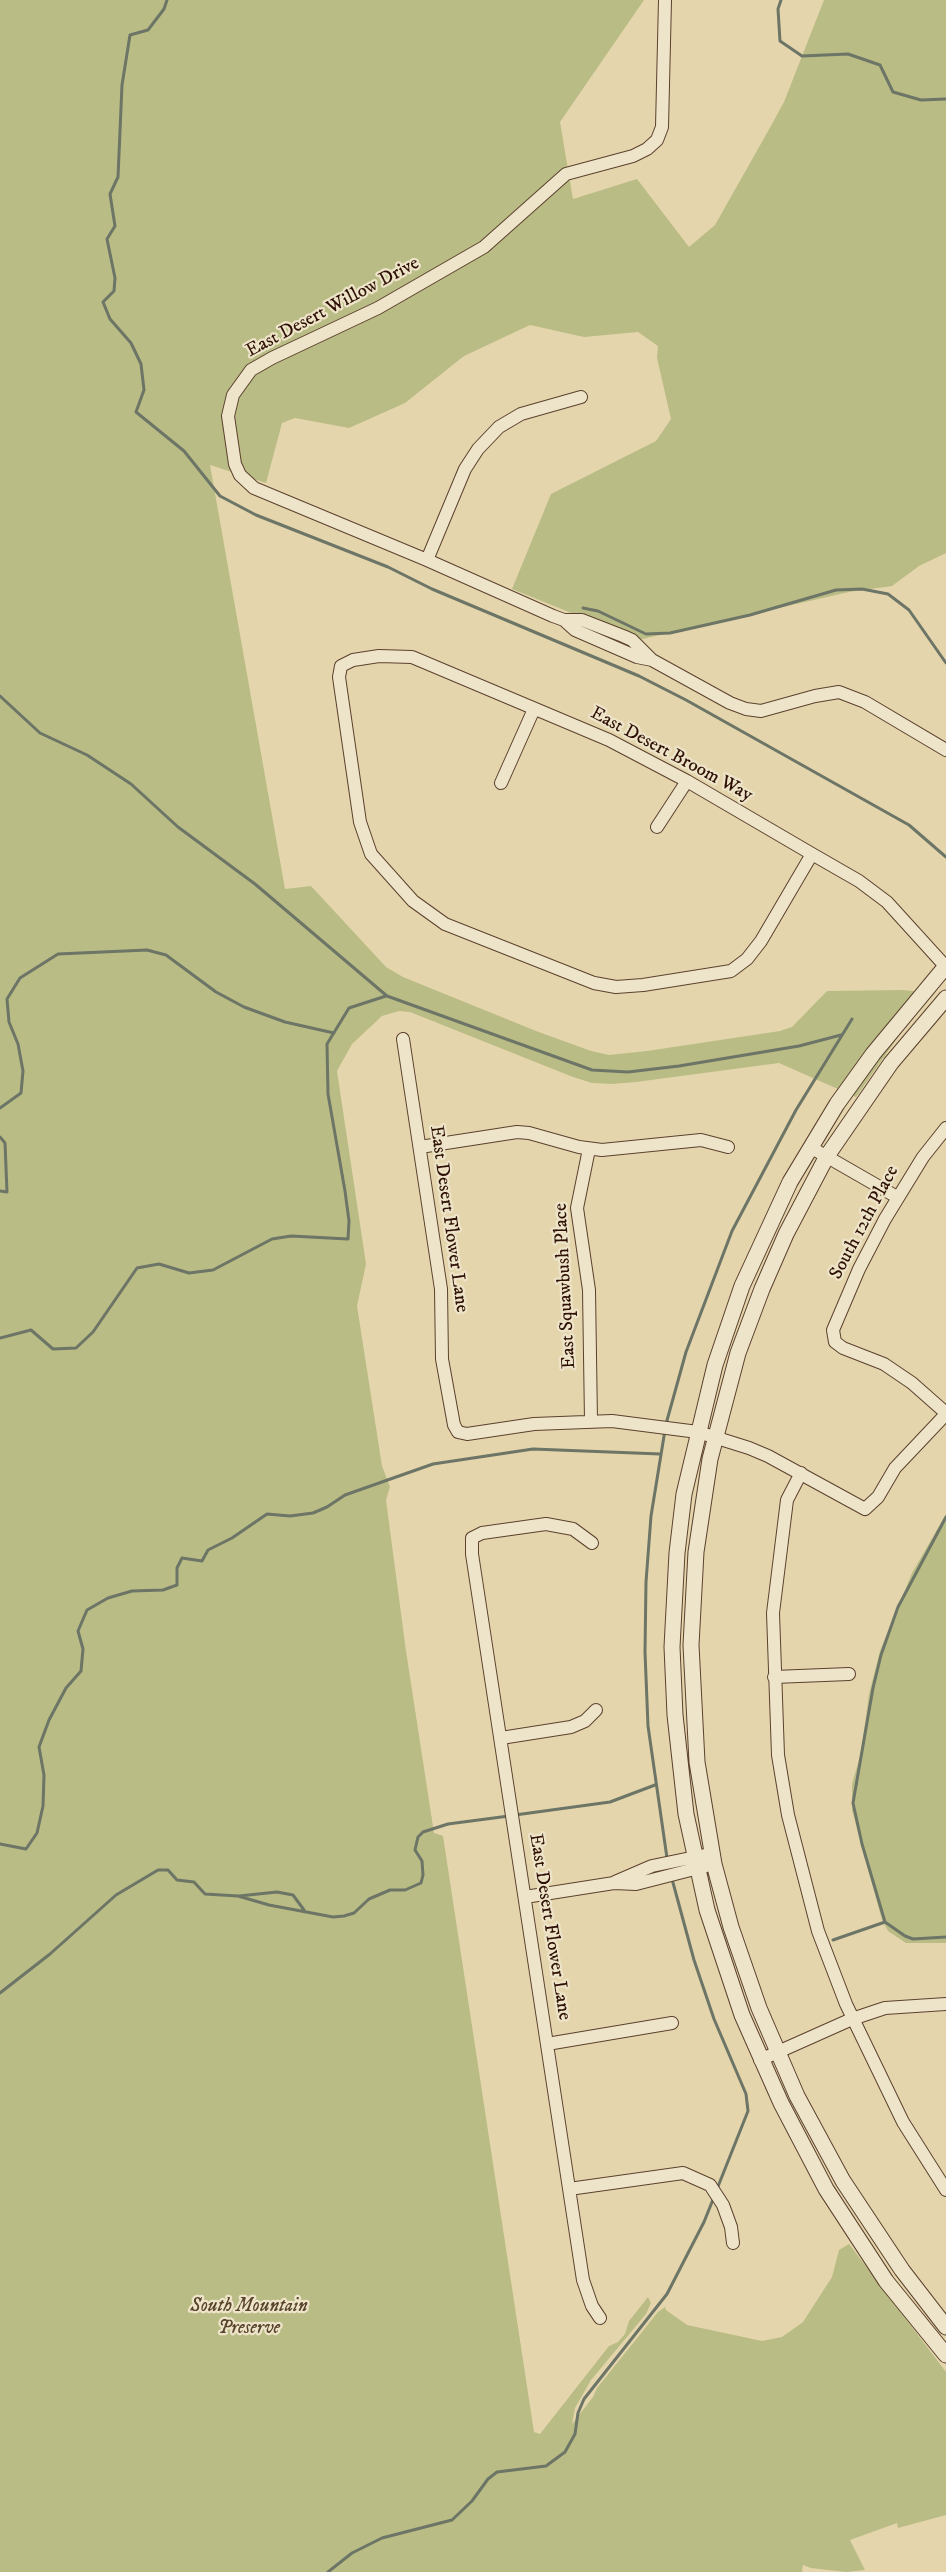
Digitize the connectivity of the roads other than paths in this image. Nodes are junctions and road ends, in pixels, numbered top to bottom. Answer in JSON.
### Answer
{"nodes":[{"id":1,"x":665,"y":0,"type":"edge"},
{"id":2,"x":581,"y":397,"type":"dead end"},
{"id":3,"x":427,"y":560,"type":"junction"},
{"id":4,"x":534,"y":709,"type":"junction"},
{"id":5,"x":946,"y":750,"type":"edge"},
{"id":6,"x":687,"y":782,"type":"junction"},
{"id":7,"x":501,"y":783,"type":"dead end"},
{"id":8,"x":656,"y":827,"type":"dead end"},
{"id":9,"x":812,"y":854,"type":"junction"},
{"id":10,"x":946,"y":967,"type":"edge"},
{"id":11,"x":946,"y":998,"type":"edge"},
{"id":12,"x":403,"y":1039,"type":"dead end"},
{"id":13,"x":946,"y":1128,"type":"edge"},
{"id":14,"x":420,"y":1147,"type":"junction"},
{"id":15,"x":810,"y":1147,"type":"junction"},
{"id":16,"x":728,"y":1148,"type":"dead end"},
{"id":17,"x":589,"y":1149,"type":"junction"},
{"id":18,"x":827,"y":1156,"type":"junction"},
{"id":19,"x":897,"y":1197,"type":"junction"},
{"id":20,"x":946,"y":1414,"type":"edge"},
{"id":21,"x":591,"y":1421,"type":"junction"},
{"id":22,"x":698,"y":1432,"type":"junction"},
{"id":23,"x":716,"y":1438,"type":"junction"},
{"id":24,"x":801,"y":1473,"type":"junction"},
{"id":25,"x":592,"y":1543,"type":"dead end"},
{"id":26,"x":673,"y":1625,"type":"junction"},
{"id":27,"x":692,"y":1627,"type":"junction"},
{"id":28,"x":849,"y":1674,"type":"dead end"},
{"id":29,"x":774,"y":1677,"type":"junction"},
{"id":30,"x":596,"y":1710,"type":"dead end"},
{"id":31,"x":501,"y":1738,"type":"junction"},
{"id":32,"x":713,"y":1858,"type":"junction"},
{"id":33,"x":696,"y":1863,"type":"junction"},
{"id":34,"x":648,"y":1868,"type":"junction"},
{"id":35,"x":652,"y":1881,"type":"junction"},
{"id":36,"x":614,"y":1883,"type":"junction"},
{"id":37,"x":525,"y":1897,"type":"junction"},
{"id":38,"x":946,"y":2004,"type":"edge"},
{"id":39,"x":852,"y":2019,"type":"junction"},
{"id":40,"x":672,"y":2023,"type":"dead end"},
{"id":41,"x":547,"y":2044,"type":"junction"},
{"id":42,"x":778,"y":2052,"type":"junction"},
{"id":43,"x":760,"y":2060,"type":"junction"},
{"id":44,"x":941,"y":2173,"type":"edge"},
{"id":45,"x":569,"y":2189,"type":"junction"},
{"id":46,"x":946,"y":2190,"type":"edge"},
{"id":47,"x":733,"y":2244,"type":"dead end"},
{"id":48,"x":600,"y":2318,"type":"dead end"},
{"id":49,"x":946,"y":2327,"type":"edge"},
{"id":50,"x":946,"y":2355,"type":"edge"}],
"edges":[{"from":1,"to":3,"type":"street","name":"East Desert Willow Drive"},
{"from":2,"to":3,"type":"street"},
{"from":3,"to":5,"type":"street","name":"East Desert Willow Drive"},
{"from":4,"to":6,"type":"street","name":"East Desert Broom Way"},
{"from":4,"to":7,"type":"street"},
{"from":4,"to":9,"type":"street","name":"East Desert Broom Way"},
{"from":6,"to":8,"type":"street"},
{"from":6,"to":9,"type":"street","name":"East Desert Broom Way"},
{"from":9,"to":10,"type":"street","name":"East Desert Broom Way"},
{"from":10,"to":15,"type":"street"},
{"from":11,"to":18,"type":"street"},
{"from":12,"to":14,"type":"street","name":"East Desert Flower Lane"},
{"from":13,"to":19,"type":"street","name":"South 12th Place"},
{"from":14,"to":17,"type":"street"},
{"from":14,"to":21,"type":"street","name":"East Desert Flower Lane"},
{"from":15,"to":18,"type":"street"},
{"from":15,"to":22,"type":"street"},
{"from":16,"to":17,"type":"street"},
{"from":17,"to":21,"type":"street","name":"East Squawbush Place"},
{"from":18,"to":19,"type":"street"},
{"from":18,"to":23,"type":"street"},
{"from":19,"to":20,"type":"street","name":"South 12th Place"},
{"from":20,"to":24,"type":"street"},
{"from":21,"to":22,"type":"street"},
{"from":22,"to":23,"type":"street"},
{"from":22,"to":26,"type":"street"},
{"from":23,"to":24,"type":"street"},
{"from":23,"to":27,"type":"street"},
{"from":24,"to":29,"type":"street"},
{"from":25,"to":31,"type":"street","name":"East Desert Flower Lane"},
{"from":26,"to":27,"type":"street"},
{"from":26,"to":33,"type":"street"},
{"from":27,"to":32,"type":"street"},
{"from":28,"to":29,"type":"street"},
{"from":29,"to":39,"type":"street"},
{"from":30,"to":31,"type":"street"},
{"from":31,"to":37,"type":"street","name":"East Desert Flower Lane"},
{"from":32,"to":33,"type":"street"},
{"from":32,"to":42,"type":"street"},
{"from":33,"to":34,"type":"street"},
{"from":33,"to":35,"type":"street"},
{"from":33,"to":43,"type":"street"},
{"from":34,"to":35,"type":"street"},
{"from":34,"to":36,"type":"street"},
{"from":35,"to":36,"type":"street"},
{"from":36,"to":37,"type":"street"},
{"from":37,"to":41,"type":"street","name":"East Desert Flower Lane"},
{"from":38,"to":39,"type":"street"},
{"from":39,"to":42,"type":"street"},
{"from":39,"to":44,"type":"street"},
{"from":40,"to":41,"type":"street"},
{"from":41,"to":45,"type":"street","name":"East Desert Flower Lane"},
{"from":42,"to":43,"type":"street"},
{"from":42,"to":49,"type":"street"},
{"from":43,"to":50,"type":"street"},
{"from":44,"to":46,"type":"street"},
{"from":45,"to":47,"type":"street"},
{"from":45,"to":48,"type":"street","name":"East Desert Flower Lane"}]}
